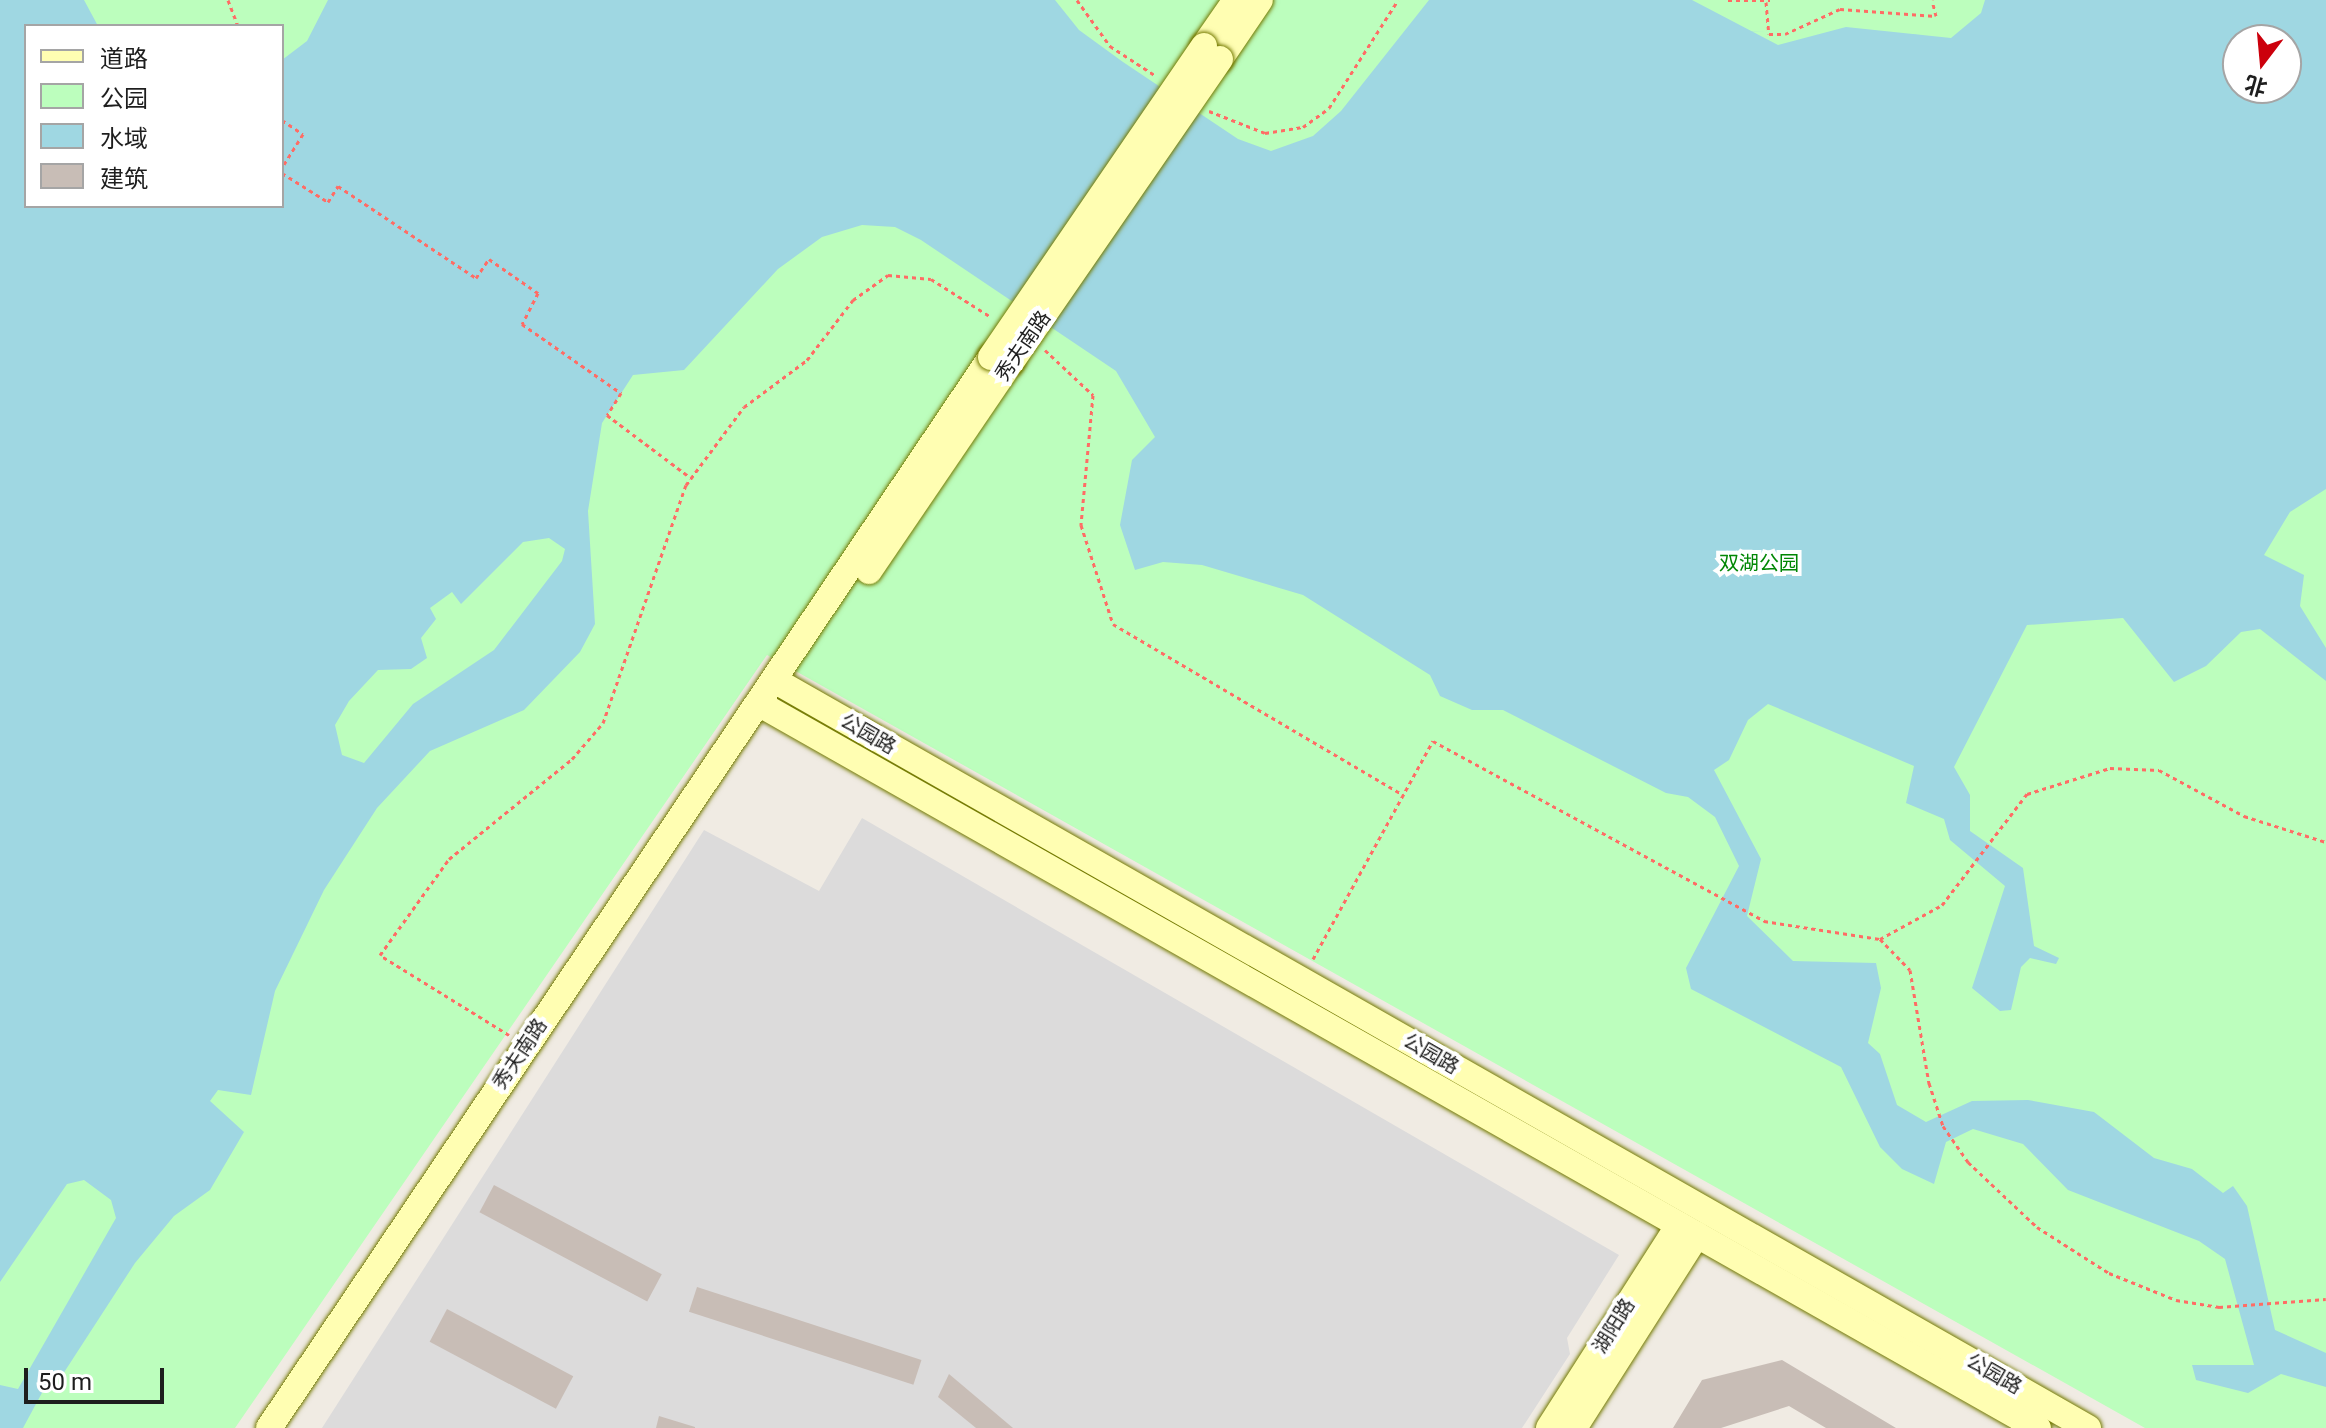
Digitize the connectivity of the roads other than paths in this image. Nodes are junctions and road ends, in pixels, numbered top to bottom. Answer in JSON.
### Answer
{"nodes":[{"id":1,"x":1236,"y":0,"type":"edge"},
{"id":2,"x":1260,"y":0,"type":"edge"},
{"id":3,"x":1212,"y":52,"type":"junction"},
{"id":4,"x":1001,"y":360,"type":"junction"},
{"id":5,"x":774,"y":680,"type":"junction"},
{"id":6,"x":758,"y":703,"type":"junction"},
{"id":7,"x":1688,"y":1230,"type":"junction"},
{"id":8,"x":269,"y":1428,"type":"edge"},
{"id":9,"x":1549,"y":1428,"type":"edge"},
{"id":10,"x":1574,"y":1428,"type":"edge"},
{"id":11,"x":2038,"y":1428,"type":"edge"},
{"id":12,"x":2088,"y":1428,"type":"edge"}],
"edges":[{"from":1,"to":3,"type":"street","name":"秀夫南路"},
{"from":2,"to":3,"type":"street","name":"秀夫南路"},
{"from":3,"to":4,"type":"street","name":"秀夫南路","bridge":true},
{"from":3,"to":4,"type":"street","name":"秀夫南路","bridge":true},
{"from":4,"to":5,"type":"street","name":"秀夫南路"},
{"from":5,"to":6,"type":"street","name":"秀夫南路"},
{"from":5,"to":12,"type":"street","name":"公园路"},
{"from":6,"to":7,"type":"street","name":"公园路"},
{"from":6,"to":8,"type":"street","name":"秀夫南路"},
{"from":7,"to":9,"type":"street","name":"湖阳路"},
{"from":7,"to":10,"type":"street","name":"湖阳路"},
{"from":7,"to":11,"type":"street","name":"公园路"}]}
